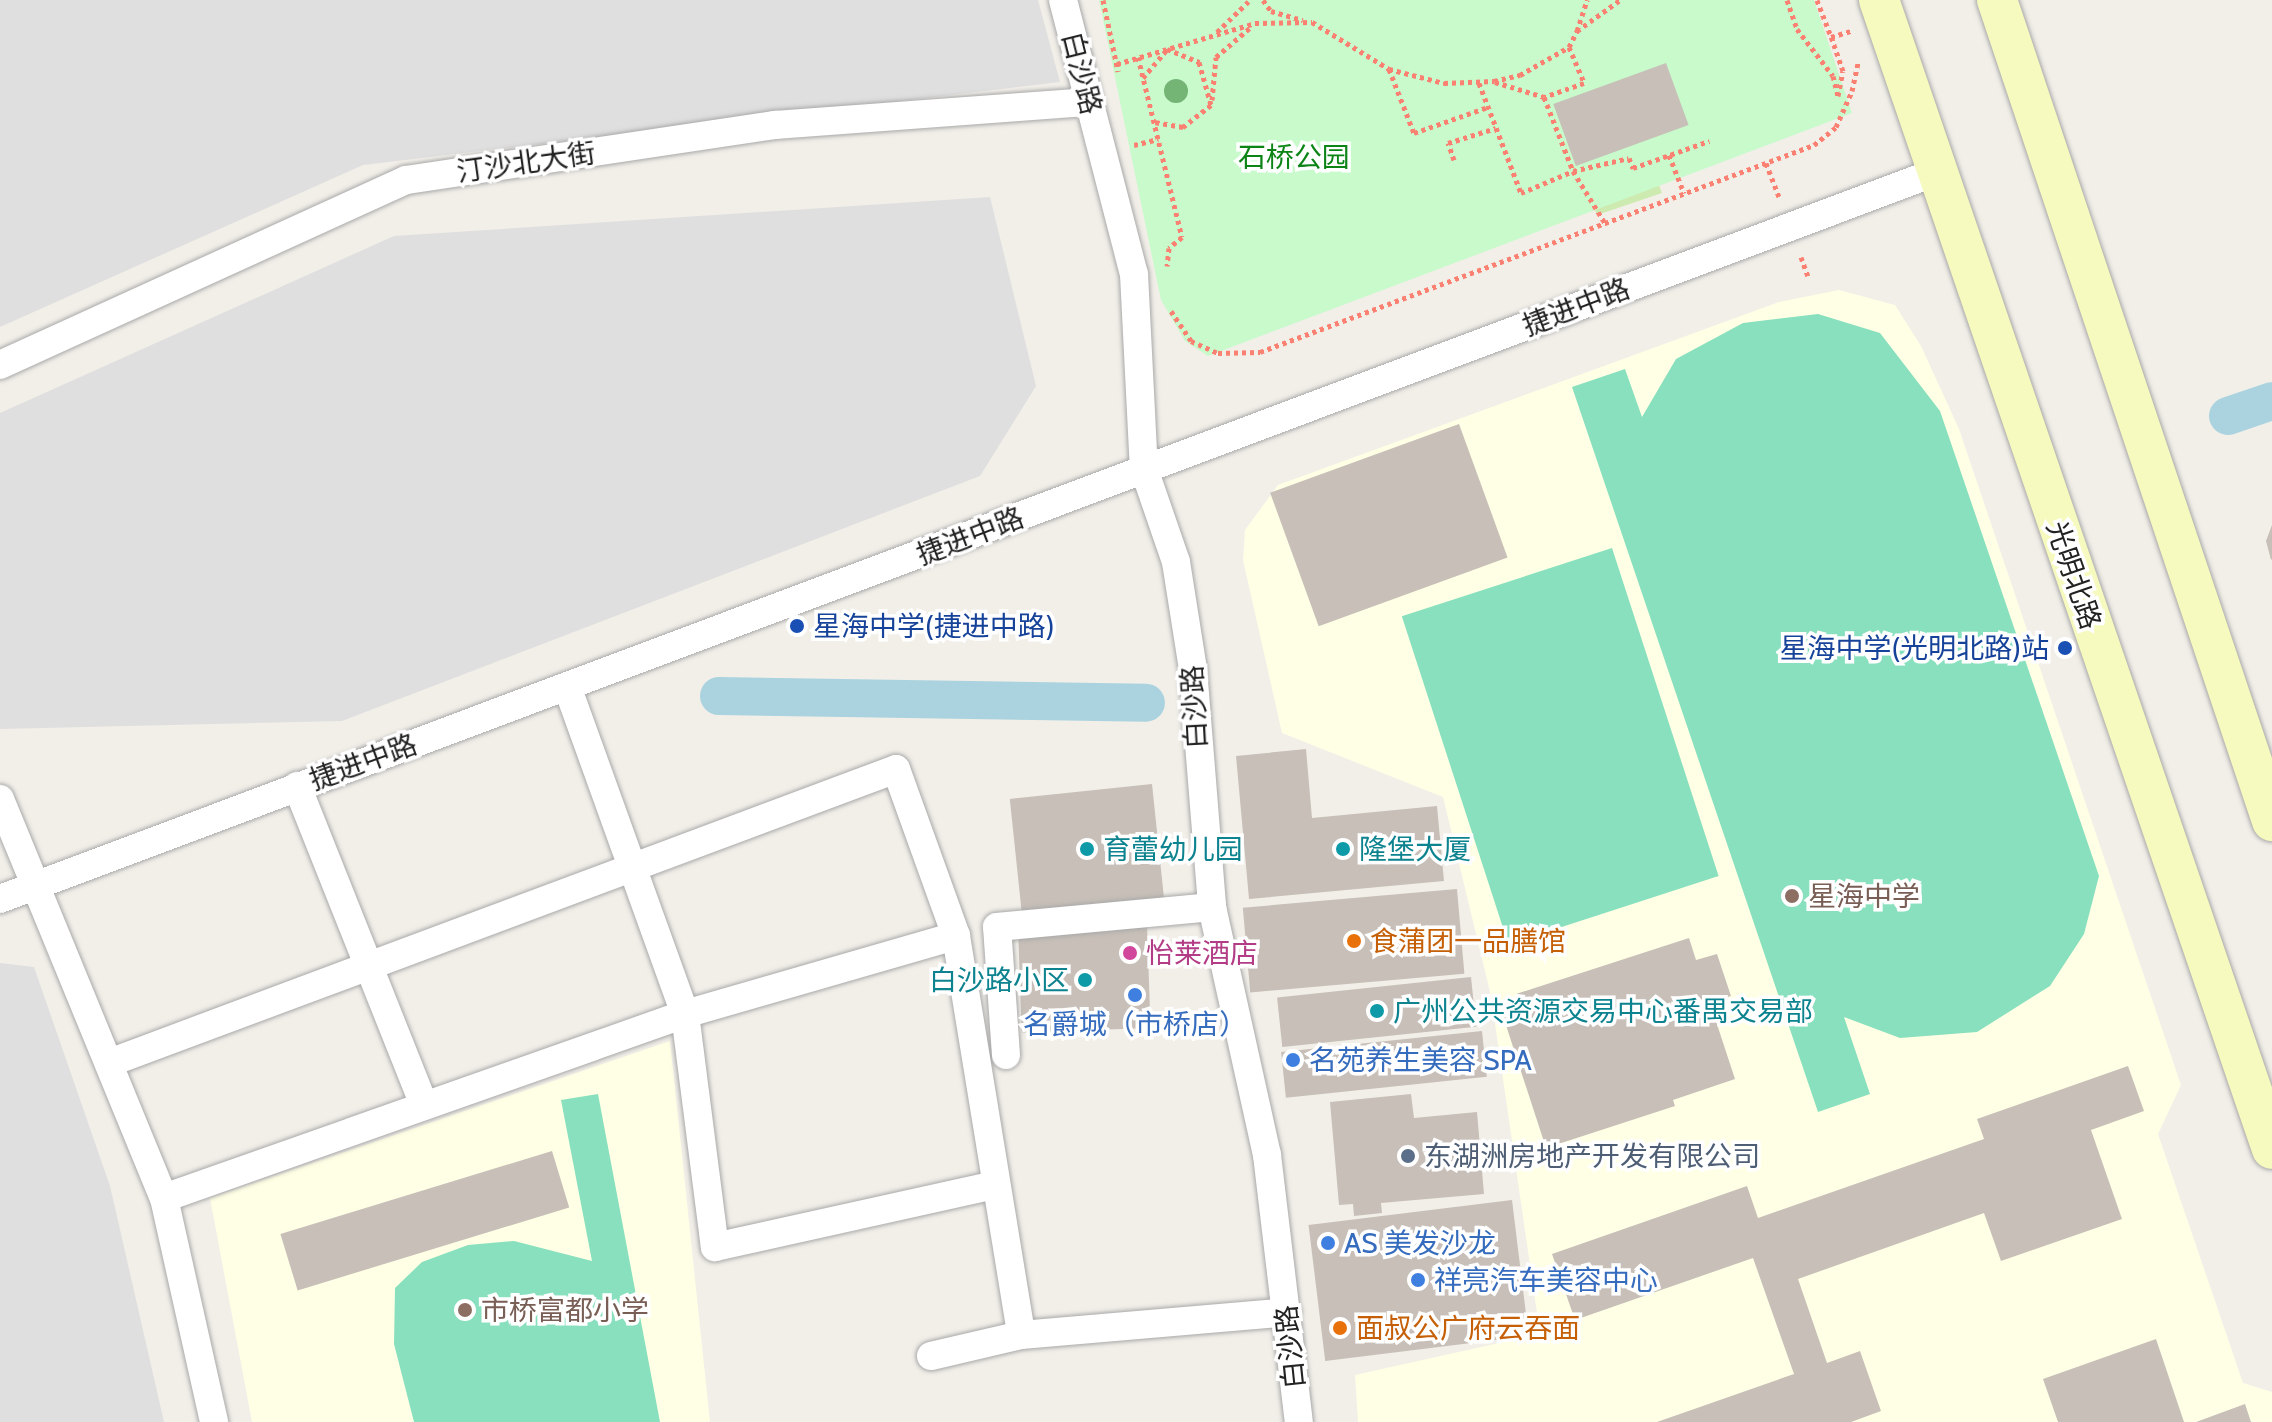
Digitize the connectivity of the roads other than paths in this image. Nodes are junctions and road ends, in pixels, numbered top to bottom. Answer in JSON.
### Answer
{"nodes":[{"id":1,"x":1063,"y":0,"type":"edge"},
{"id":2,"x":1997,"y":0,"type":"edge"},
{"id":3,"x":1864,"y":10,"type":"edge"},
{"id":4,"x":1089,"y":102,"type":"junction"},
{"id":5,"x":1939,"y":171,"type":"junction"},
{"id":6,"x":0,"y":365,"type":"edge"},
{"id":7,"x":1144,"y":469,"type":"junction"},
{"id":8,"x":568,"y":689,"type":"junction"},
{"id":9,"x":297,"y":786,"type":"junction"},
{"id":10,"x":0,"y":799,"type":"edge"},
{"id":11,"x":2272,"y":821,"type":"edge"},
{"id":12,"x":634,"y":867,"type":"junction"},
{"id":13,"x":37,"y":885,"type":"junction"},
{"id":14,"x":0,"y":899,"type":"edge"},
{"id":15,"x":1212,"y":907,"type":"junction"},
{"id":16,"x":956,"y":936,"type":"junction"},
{"id":17,"x":371,"y":963,"type":"junction"},
{"id":18,"x":685,"y":1014,"type":"junction"},
{"id":19,"x":1006,"y":1055,"type":"dead end"},
{"id":20,"x":109,"y":1063,"type":"junction"},
{"id":21,"x":423,"y":1102,"type":"junction"},
{"id":22,"x":2272,"y":1149,"type":"edge"},
{"id":23,"x":995,"y":1185,"type":"junction"},
{"id":24,"x":164,"y":1198,"type":"junction"},
{"id":25,"x":1287,"y":1312,"type":"junction"},
{"id":26,"x":1021,"y":1335,"type":"junction"},
{"id":27,"x":931,"y":1356,"type":"dead end"},
{"id":28,"x":214,"y":1422,"type":"edge"},
{"id":29,"x":1299,"y":1422,"type":"edge"}],
"edges":[{"from":1,"to":4,"type":"street","name":"白沙路"},
{"from":2,"to":11,"type":"main road"},
{"from":3,"to":5,"type":"main road","name":"光明北路"},
{"from":4,"to":6,"type":"street","name":"汀沙北大街"},
{"from":4,"to":7,"type":"street","name":"白沙路"},
{"from":5,"to":7,"type":"street","name":"捷进中路"},
{"from":5,"to":22,"type":"main road","name":"光明北路"},
{"from":7,"to":8,"type":"street","name":"捷进中路"},
{"from":7,"to":15,"type":"street","name":"白沙路"},
{"from":8,"to":9,"type":"street","name":"捷进中路"},
{"from":8,"to":12,"type":"street"},
{"from":9,"to":13,"type":"street","name":"捷进中路"},
{"from":9,"to":17,"type":"street"},
{"from":10,"to":13,"type":"street"},
{"from":12,"to":16,"type":"street"},
{"from":12,"to":17,"type":"street"},
{"from":12,"to":18,"type":"street"},
{"from":13,"to":14,"type":"street","name":"捷进中路"},
{"from":13,"to":20,"type":"street"},
{"from":15,"to":19,"type":"street"},
{"from":15,"to":25,"type":"street","name":"白沙路"},
{"from":16,"to":18,"type":"street"},
{"from":16,"to":23,"type":"street"},
{"from":17,"to":20,"type":"street"},
{"from":17,"to":21,"type":"street"},
{"from":18,"to":21,"type":"street"},
{"from":18,"to":23,"type":"street"},
{"from":20,"to":24,"type":"street"},
{"from":21,"to":24,"type":"street"},
{"from":23,"to":26,"type":"street"},
{"from":24,"to":28,"type":"street"},
{"from":25,"to":26,"type":"street"},
{"from":25,"to":29,"type":"street","name":"白沙路"},
{"from":26,"to":27,"type":"street"}]}
